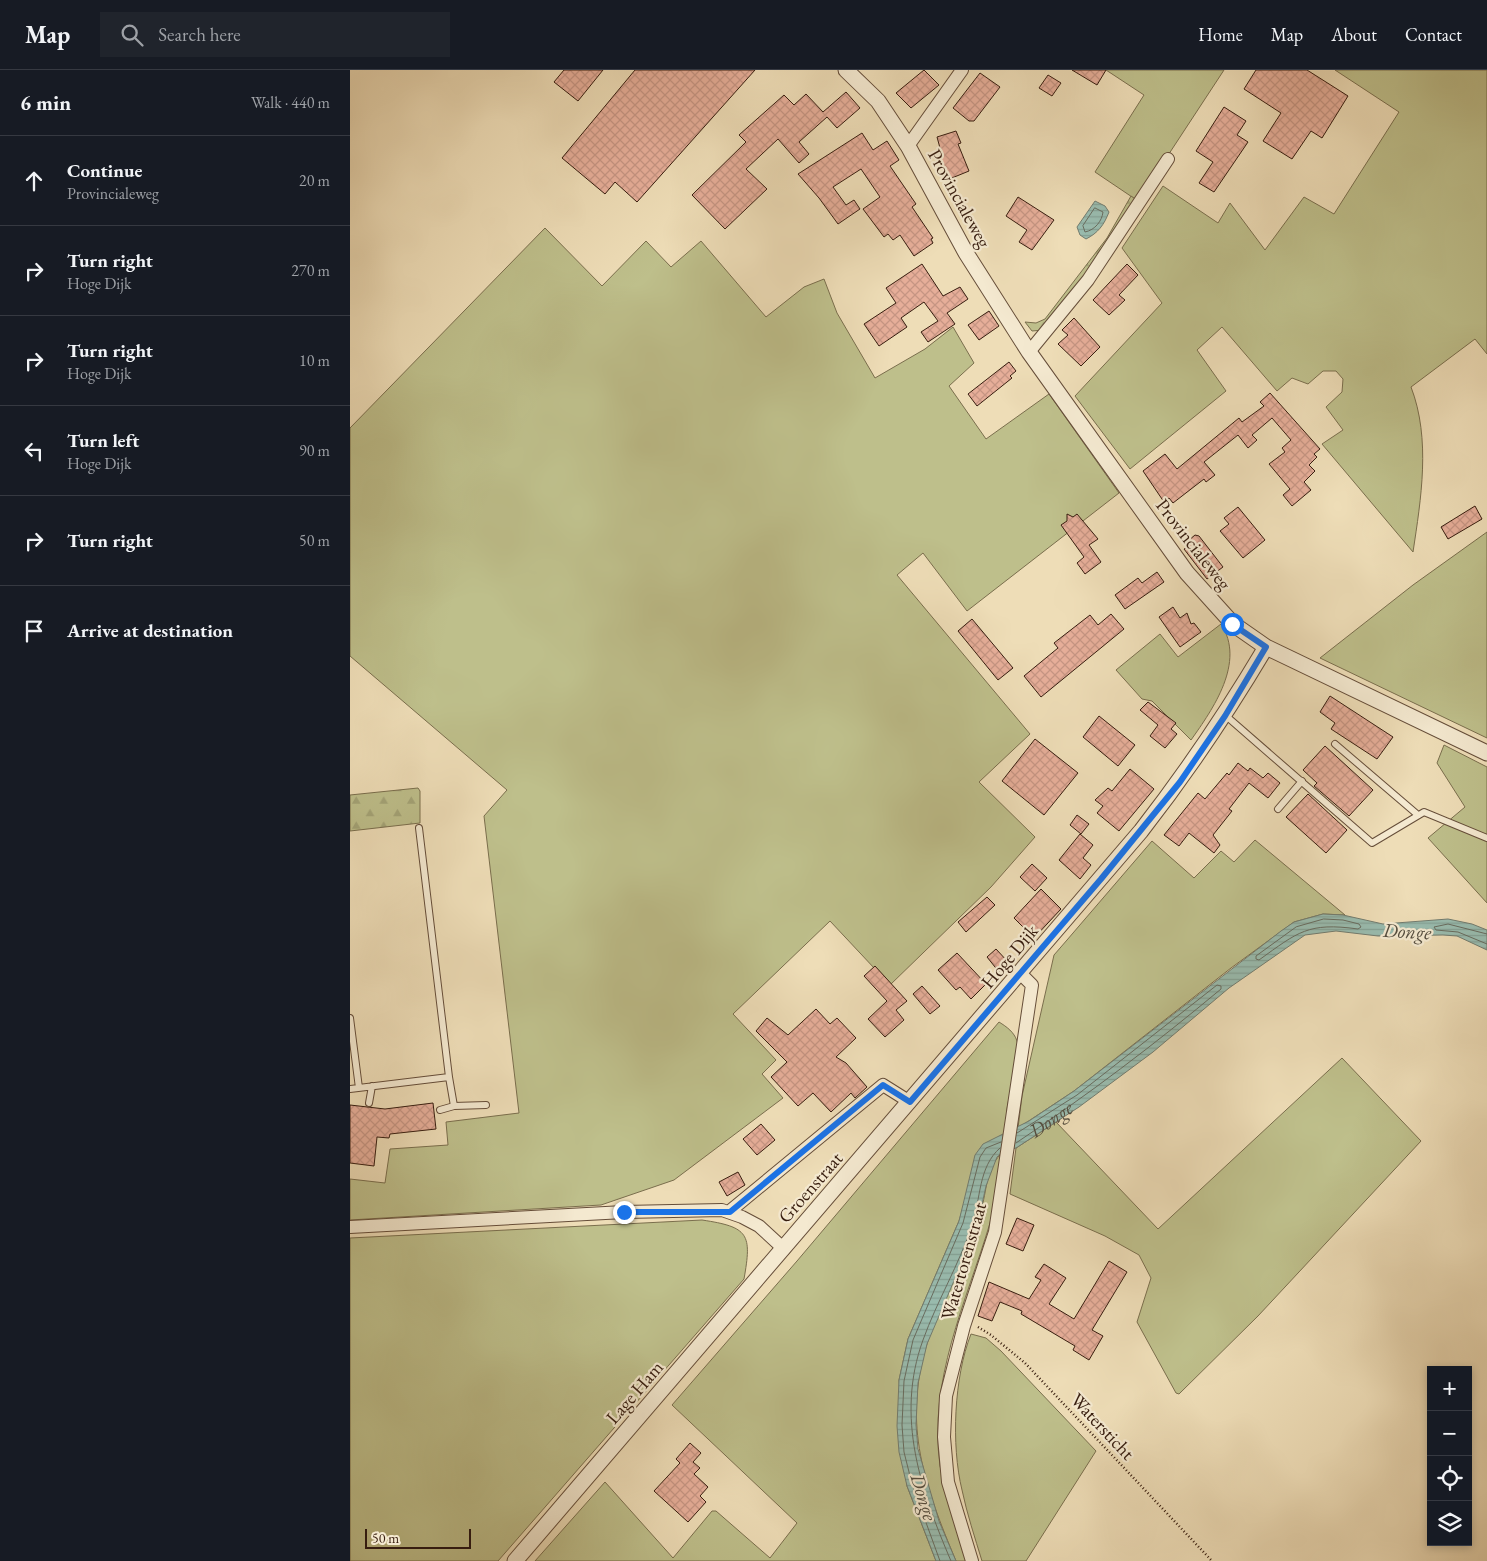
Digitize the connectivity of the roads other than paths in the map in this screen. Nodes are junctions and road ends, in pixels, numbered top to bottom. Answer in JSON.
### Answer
{"nodes":[{"id":1,"x":846,"y":70,"type":"edge"},
{"id":2,"x":962,"y":70,"type":"edge"},
{"id":3,"x":908,"y":146,"type":"junction"},
{"id":4,"x":1168,"y":159,"type":"dead end"},
{"id":5,"x":1030,"y":352,"type":"junction"},
{"id":6,"x":1266,"y":647,"type":"junction"},
{"id":7,"x":1225,"y":716,"type":"junction"},
{"id":8,"x":1335,"y":744,"type":"dead end"},
{"id":9,"x":1487,"y":753,"type":"edge"},
{"id":10,"x":1302,"y":781,"type":"junction"},
{"id":11,"x":1278,"y":809,"type":"dead end"},
{"id":12,"x":1418,"y":815,"type":"junction"},
{"id":13,"x":419,"y":828,"type":"dead end"},
{"id":14,"x":1487,"y":838,"type":"edge"},
{"id":15,"x":1020,"y":973,"type":"junction"},
{"id":16,"x":350,"y":1018,"type":"edge"},
{"id":17,"x":449,"y":1077,"type":"junction"},
{"id":18,"x":372,"y":1086,"type":"junction"},
{"id":19,"x":359,"y":1088,"type":"junction"},
{"id":20,"x":350,"y":1089,"type":"edge"},
{"id":21,"x":910,"y":1102,"type":"junction"},
{"id":22,"x":370,"y":1103,"type":"dead end"},
{"id":23,"x":486,"y":1105,"type":"dead end"},
{"id":24,"x":454,"y":1106,"type":"junction"},
{"id":25,"x":440,"y":1110,"type":"dead end"},
{"id":26,"x":730,"y":1212,"type":"junction"},
{"id":27,"x":350,"y":1227,"type":"edge"},
{"id":28,"x":784,"y":1249,"type":"junction"},
{"id":29,"x":515,"y":1561,"type":"edge"},
{"id":30,"x":972,"y":1561,"type":"edge"}],
"edges":[{"from":1,"to":3,"type":"street","name":"Provincialeweg"},
{"from":2,"to":3,"type":"street"},
{"from":3,"to":5,"type":"street","name":"Provincialeweg"},
{"from":4,"to":5,"type":"street"},
{"from":5,"to":6,"type":"street","name":"Provincialeweg"},
{"from":6,"to":7,"type":"street","name":"Hoge Dijk"},
{"from":6,"to":9,"type":"street","name":"Provincialeweg"},
{"from":7,"to":10,"type":"lane"},
{"from":7,"to":15,"type":"street","name":"Hoge Dijk"},
{"from":8,"to":12,"type":"lane"},
{"from":10,"to":11,"type":"lane"},
{"from":10,"to":12,"type":"lane"},
{"from":12,"to":14,"type":"lane"},
{"from":13,"to":17,"type":"lane"},
{"from":15,"to":21,"type":"street","name":"Hoge Dijk"},
{"from":15,"to":30,"type":"street","name":"Watertorenstraat"},
{"from":16,"to":19,"type":"lane"},
{"from":17,"to":18,"type":"lane"},
{"from":17,"to":24,"type":"lane"},
{"from":18,"to":19,"type":"lane"},
{"from":18,"to":22,"type":"lane"},
{"from":19,"to":20,"type":"lane"},
{"from":21,"to":26,"type":"street"},
{"from":21,"to":28,"type":"street","name":"Groenstraat"},
{"from":23,"to":24,"type":"lane"},
{"from":24,"to":25,"type":"lane"},
{"from":26,"to":27,"type":"street"},
{"from":26,"to":28,"type":"street","name":"Groenstraat"},
{"from":28,"to":29,"type":"street","name":"Lage Ham"}]}
